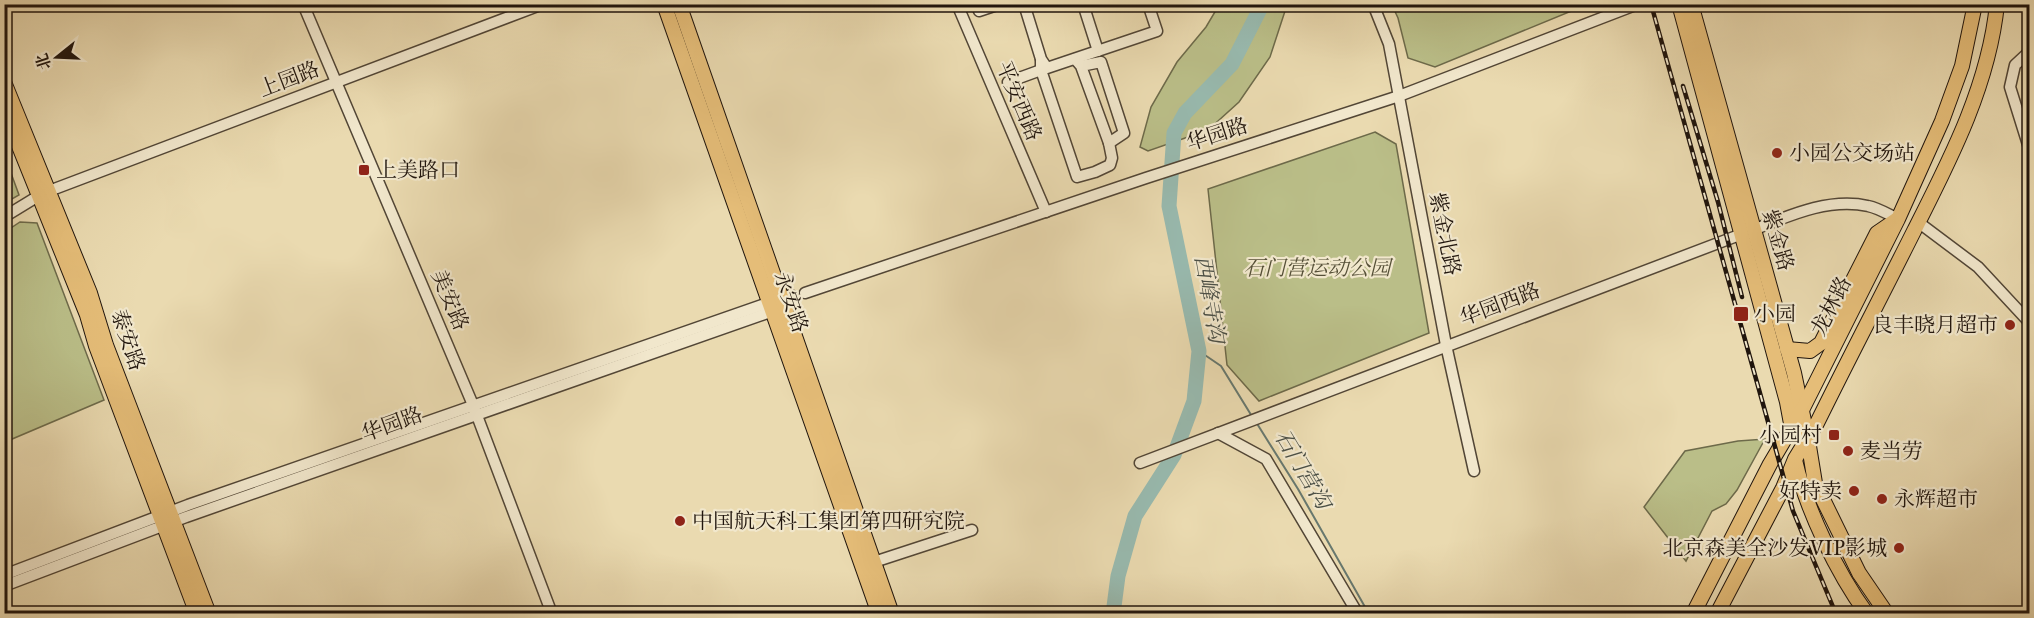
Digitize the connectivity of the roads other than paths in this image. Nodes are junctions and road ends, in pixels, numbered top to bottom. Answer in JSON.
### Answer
{"nodes":[{"id":1,"x":303,"y":4,"type":"edge"},
{"id":2,"x":543,"y":4,"type":"edge"},
{"id":3,"x":664,"y":4,"type":"edge"},
{"id":4,"x":679,"y":4,"type":"edge"},
{"id":5,"x":957,"y":4,"type":"edge"},
{"id":6,"x":1000,"y":4,"type":"edge"},
{"id":7,"x":1024,"y":4,"type":"edge"},
{"id":8,"x":1083,"y":4,"type":"edge"},
{"id":9,"x":1149,"y":4,"type":"edge"},
{"id":10,"x":1373,"y":4,"type":"edge"},
{"id":11,"x":1638,"y":4,"type":"edge"},
{"id":12,"x":1679,"y":4,"type":"edge"},
{"id":13,"x":1690,"y":4,"type":"edge"},
{"id":14,"x":1975,"y":4,"type":"edge"},
{"id":15,"x":1997,"y":4,"type":"edge"},
{"id":16,"x":979,"y":11,"type":"dead end"},
{"id":17,"x":1098,"y":51,"type":"junction"},
{"id":18,"x":2030,"y":51,"type":"edge"},
{"id":19,"x":1078,"y":62,"type":"junction"},
{"id":20,"x":1041,"y":65,"type":"junction"},
{"id":21,"x":4,"y":82,"type":"edge"},
{"id":22,"x":336,"y":82,"type":"junction"},
{"id":23,"x":1008,"y":82,"type":"dead end"},
{"id":24,"x":1399,"y":96,"type":"junction"},
{"id":25,"x":4,"y":109,"type":"edge"},
{"id":26,"x":1109,"y":142,"type":"junction"},
{"id":27,"x":2030,"y":151,"type":"edge"},
{"id":28,"x":45,"y":193,"type":"junction"},
{"id":29,"x":1046,"y":212,"type":"junction"},
{"id":30,"x":4,"y":217,"type":"edge"},
{"id":31,"x":1898,"y":219,"type":"junction"},
{"id":32,"x":1918,"y":222,"type":"junction"},
{"id":33,"x":1748,"y":232,"type":"junction"},
{"id":34,"x":806,"y":293,"type":"dead end"},
{"id":35,"x":782,"y":303,"type":"junction"},
{"id":36,"x":2030,"y":323,"type":"edge"},
{"id":37,"x":1446,"y":345,"type":"junction"},
{"id":38,"x":1787,"y":349,"type":"junction"},
{"id":39,"x":475,"y":410,"type":"junction"},
{"id":40,"x":1802,"y":410,"type":"junction"},
{"id":41,"x":1791,"y":428,"type":"junction"},
{"id":42,"x":1218,"y":433,"type":"junction"},
{"id":43,"x":1808,"y":440,"type":"junction"},
{"id":44,"x":1795,"y":459,"type":"junction"},
{"id":45,"x":1140,"y":463,"type":"dead end"},
{"id":46,"x":1474,"y":471,"type":"dead end"},
{"id":47,"x":167,"y":520,"type":"junction"},
{"id":48,"x":972,"y":530,"type":"dead end"},
{"id":49,"x":874,"y":562,"type":"junction"},
{"id":50,"x":4,"y":574,"type":"edge"},
{"id":51,"x":4,"y":586,"type":"edge"},
{"id":52,"x":197,"y":614,"type":"edge"},
{"id":53,"x":208,"y":614,"type":"edge"},
{"id":54,"x":552,"y":614,"type":"edge"},
{"id":55,"x":879,"y":614,"type":"edge"},
{"id":56,"x":892,"y":614,"type":"edge"},
{"id":57,"x":1358,"y":614,"type":"edge"},
{"id":58,"x":1693,"y":614,"type":"edge"},
{"id":59,"x":1717,"y":614,"type":"edge"},
{"id":60,"x":1867,"y":614,"type":"edge"},
{"id":61,"x":1887,"y":614,"type":"edge"}],
"edges":[{"from":1,"to":22,"type":"street","name":"美安路"},
{"from":2,"to":22,"type":"street","name":"上园路"},
{"from":3,"to":35,"type":"main road","name":"永安路"},
{"from":4,"to":35,"type":"main road","name":"永安路"},
{"from":5,"to":29,"type":"street","name":"平安西路"},
{"from":6,"to":16,"type":"street"},
{"from":7,"to":20,"type":"street"},
{"from":8,"to":17,"type":"street"},
{"from":9,"to":17,"type":"street"},
{"from":10,"to":24,"type":"street","name":"紫金北路"},
{"from":11,"to":24,"type":"street","name":"华园路"},
{"from":12,"to":33,"type":"main road","name":"紫金路"},
{"from":13,"to":33,"type":"main road","name":"紫金路"},
{"from":14,"to":31,"type":"main road","name":"龙林路"},
{"from":15,"to":32,"type":"main road","name":"龙林路"},
{"from":17,"to":19,"type":"street"},
{"from":18,"to":27,"type":"street"},
{"from":19,"to":20,"type":"street"},
{"from":19,"to":26,"type":"street"},
{"from":19,"to":26,"type":"street"},
{"from":20,"to":23,"type":"street"},
{"from":20,"to":26,"type":"street"},
{"from":21,"to":28,"type":"main road","name":"泰安路"},
{"from":22,"to":28,"type":"street","name":"上园路"},
{"from":22,"to":39,"type":"street","name":"美安路"},
{"from":24,"to":29,"type":"street","name":"华园路"},
{"from":24,"to":37,"type":"street","name":"紫金北路"},
{"from":25,"to":28,"type":"main road","name":"泰安路"},
{"from":28,"to":30,"type":"street","name":"上园路"},
{"from":28,"to":47,"type":"main road","name":"泰安路"},
{"from":29,"to":34,"type":"street","name":"华园路"},
{"from":31,"to":33,"type":"street","name":"华园西路"},
{"from":31,"to":38,"type":"main road"},
{"from":31,"to":40,"type":"main road","name":"龙林路"},
{"from":32,"to":36,"type":"street"},
{"from":32,"to":43,"type":"main road","name":"龙林路"},
{"from":33,"to":37,"type":"street","name":"华园西路"},
{"from":33,"to":38,"type":"main road","name":"紫金路"},
{"from":33,"to":41,"type":"main road","name":"紫金路"},
{"from":35,"to":39,"type":"street","name":"华园路"},
{"from":35,"to":49,"type":"main road","name":"永安路"},
{"from":35,"to":55,"type":"main road","name":"永安路"},
{"from":37,"to":42,"type":"street","name":"华园西路"},
{"from":37,"to":46,"type":"street","name":"紫金北路"},
{"from":38,"to":40,"type":"main road","name":"紫金路"},
{"from":39,"to":47,"type":"street","name":"华园路"},
{"from":39,"to":54,"type":"street","name":"美安路"},
{"from":40,"to":41,"type":"main road","name":"龙林路"},
{"from":40,"to":43,"type":"main road","name":"紫金路"},
{"from":41,"to":44,"type":"main road","name":"紫金路"},
{"from":41,"to":58,"type":"main road","name":"龙林路"},
{"from":42,"to":45,"type":"street","name":"华园西路"},
{"from":42,"to":57,"type":"street"},
{"from":43,"to":44,"type":"main road","name":"龙林路"},
{"from":43,"to":61,"type":"main road","name":"紫金路"},
{"from":44,"to":59,"type":"main road","name":"龙林路"},
{"from":44,"to":60,"type":"main road","name":"紫金路"},
{"from":47,"to":50,"type":"street","name":"华园路"},
{"from":47,"to":51,"type":"street","name":"华园路"},
{"from":47,"to":52,"type":"main road","name":"泰安路"},
{"from":47,"to":53,"type":"main road","name":"泰安路"},
{"from":48,"to":49,"type":"street"},
{"from":49,"to":56,"type":"main road","name":"永安路"}]}
